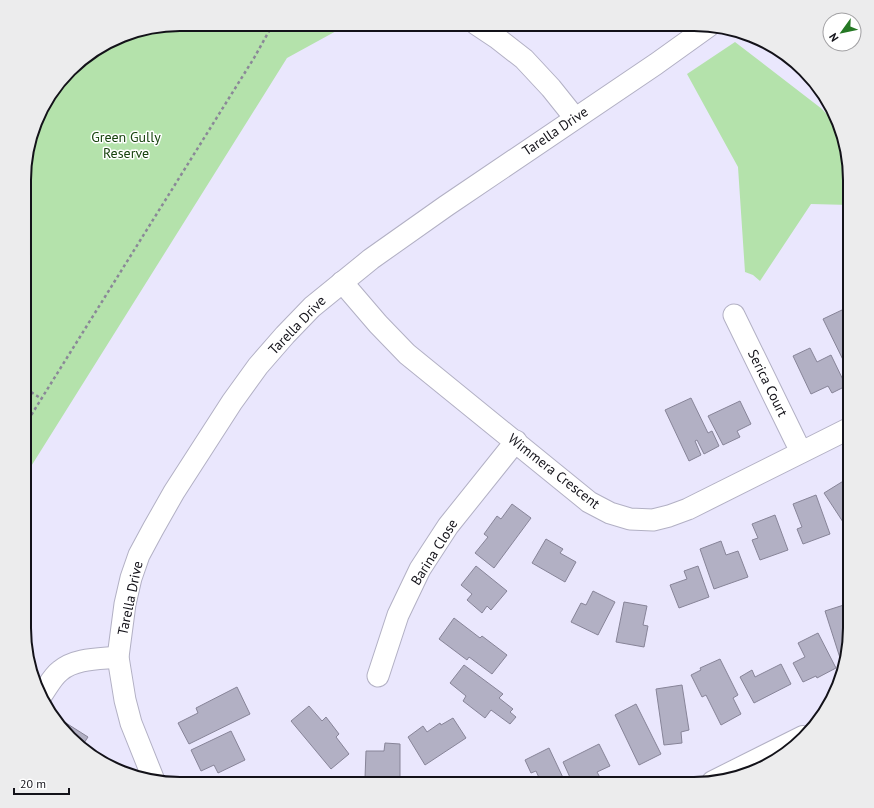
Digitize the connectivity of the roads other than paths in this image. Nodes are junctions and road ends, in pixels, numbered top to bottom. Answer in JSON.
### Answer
{"nodes":[{"id":1,"x":486,"y":31,"type":"edge"},
{"id":2,"x":702,"y":31,"type":"edge"},
{"id":3,"x":575,"y":118,"type":"junction"},
{"id":4,"x":342,"y":282,"type":"junction"},
{"id":5,"x":734,"y":315,"type":"dead end"},
{"id":6,"x":843,"y":431,"type":"edge"},
{"id":7,"x":516,"y":442,"type":"junction"},
{"id":8,"x":801,"y":452,"type":"junction"},
{"id":9,"x":118,"y":657,"type":"junction"},
{"id":10,"x":378,"y":676,"type":"dead end"},
{"id":11,"x":45,"y":691,"type":"edge"},
{"id":12,"x":785,"y":746,"type":"edge"},
{"id":13,"x":734,"y":771,"type":"edge"},
{"id":14,"x":151,"y":774,"type":"edge"}],
"edges":[{"from":1,"to":3,"type":"street"},
{"from":2,"to":3,"type":"street","name":"Tarella Drive"},
{"from":3,"to":4,"type":"street","name":"Tarella Drive"},
{"from":4,"to":7,"type":"street","name":"Wimmera Crescent"},
{"from":4,"to":9,"type":"street","name":"Tarella Drive"},
{"from":5,"to":8,"type":"street","name":"Serica Court"},
{"from":6,"to":8,"type":"street","name":"Wimmera Crescent"},
{"from":7,"to":8,"type":"street","name":"Wimmera Crescent"},
{"from":7,"to":10,"type":"street","name":"Barina Close"},
{"from":9,"to":11,"type":"street"},
{"from":9,"to":14,"type":"street","name":"Tarella Drive"},
{"from":12,"to":13,"type":"street"}]}
